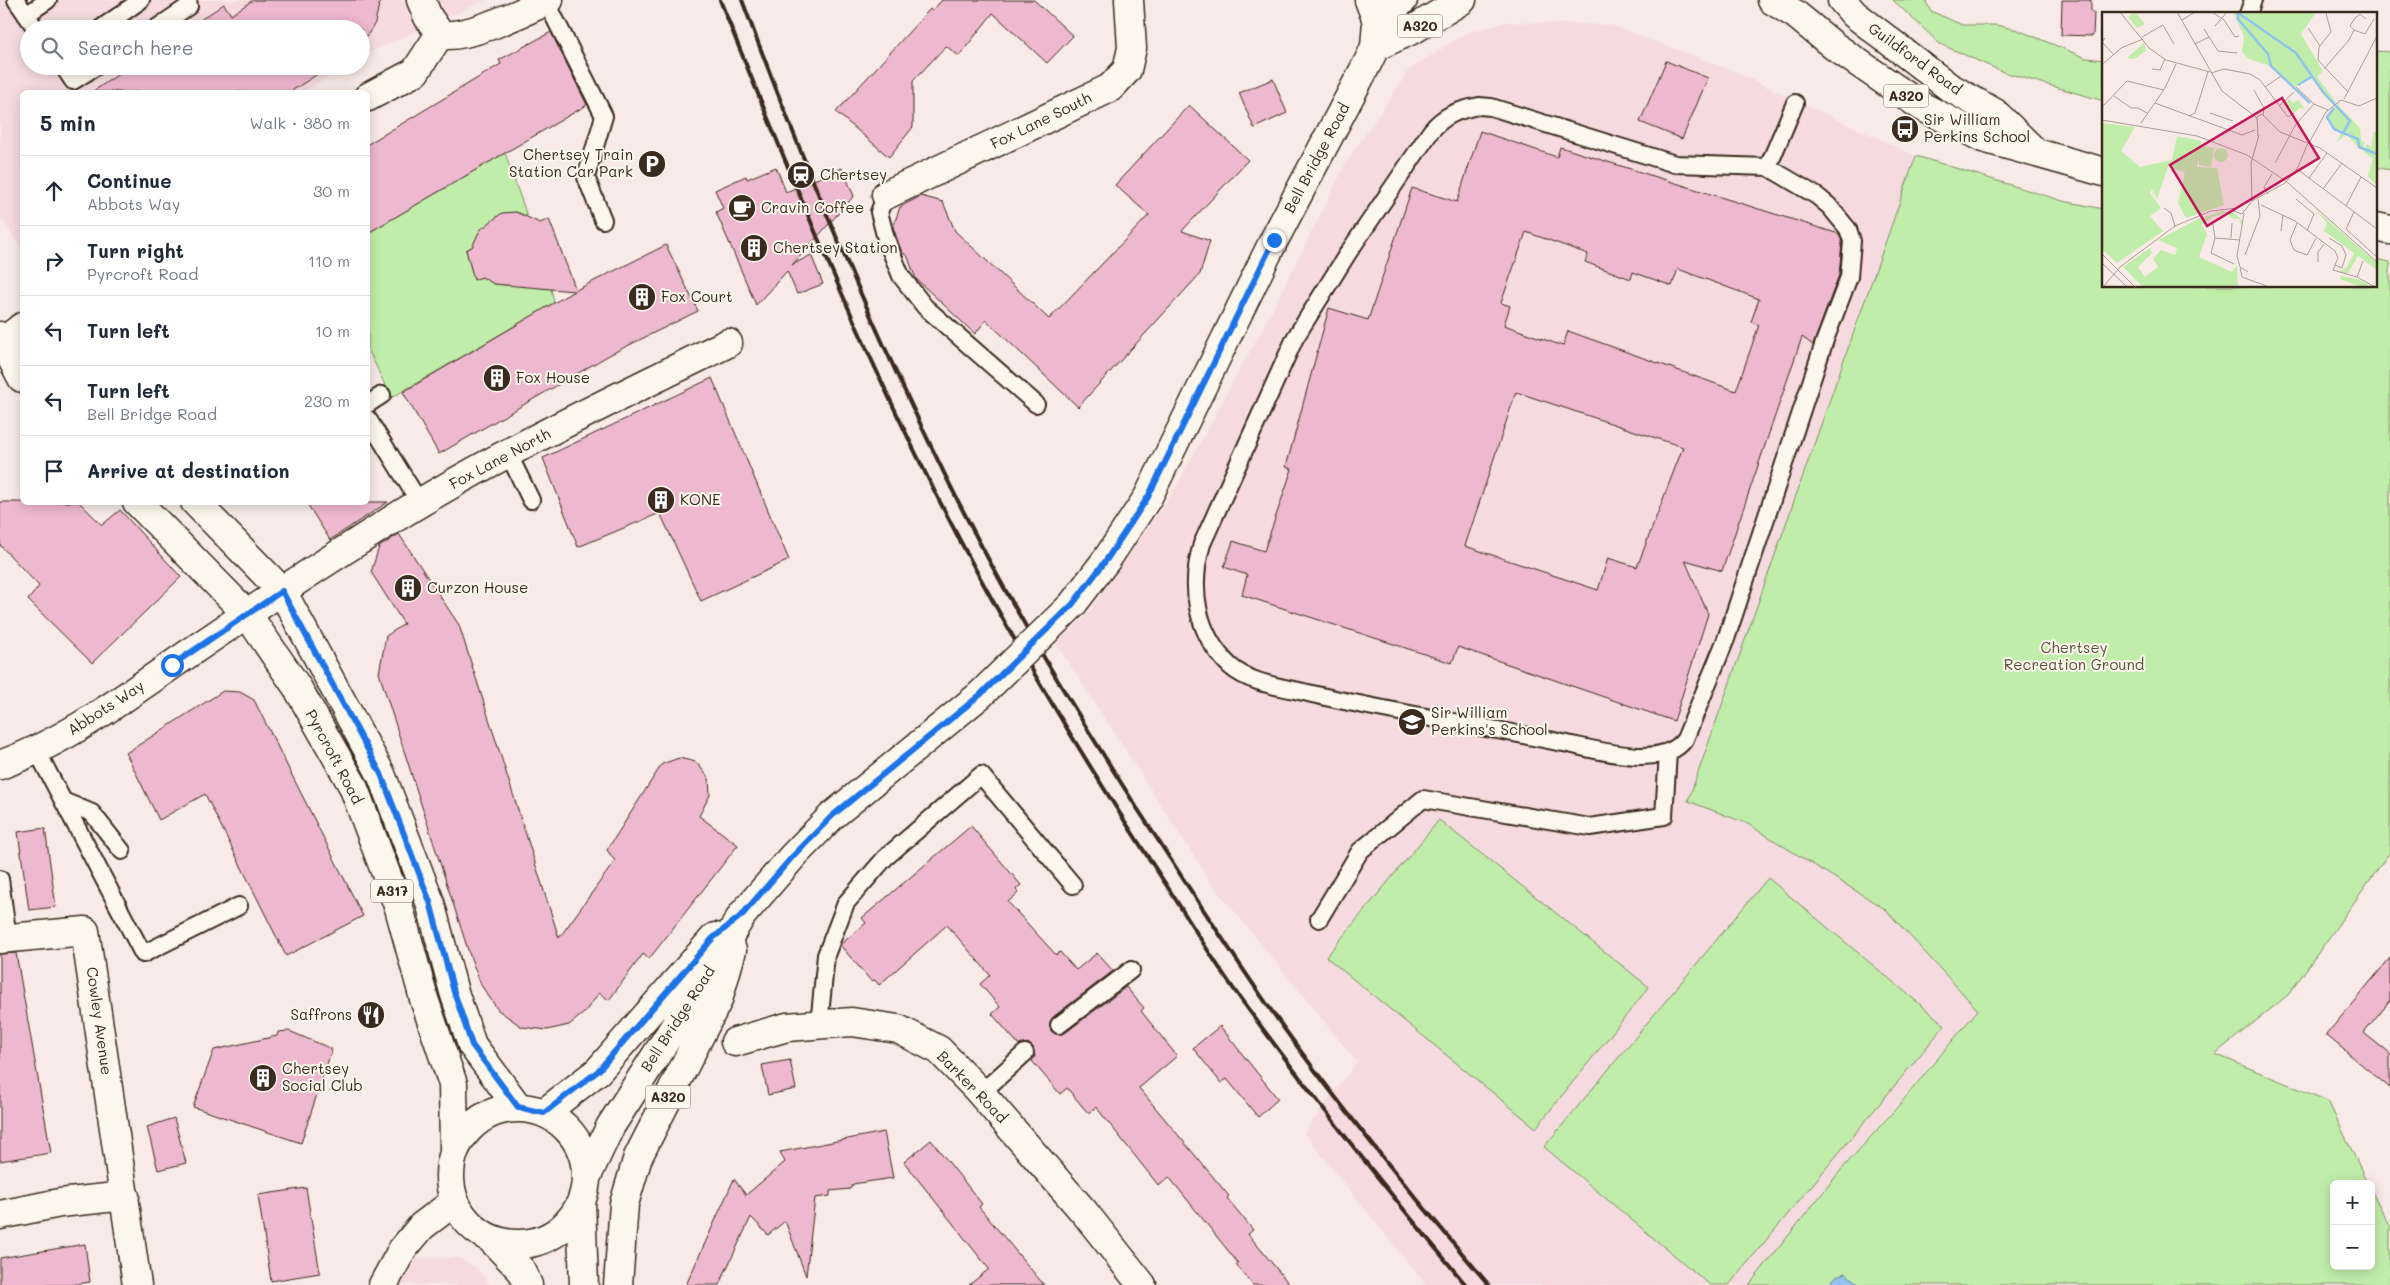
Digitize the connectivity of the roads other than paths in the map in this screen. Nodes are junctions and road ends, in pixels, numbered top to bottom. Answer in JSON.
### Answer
{"nodes":[{"id":1,"x":16,"y":0,"type":"edge"},
{"id":2,"x":48,"y":0,"type":"edge"},
{"id":3,"x":141,"y":0,"type":"edge"},
{"id":4,"x":188,"y":0,"type":"edge"},
{"id":5,"x":421,"y":0,"type":"edge"},
{"id":6,"x":1129,"y":0,"type":"edge"},
{"id":7,"x":1403,"y":0,"type":"edge"},
{"id":8,"x":1462,"y":0,"type":"edge"},
{"id":9,"x":1772,"y":0,"type":"edge"},
{"id":10,"x":1842,"y":0,"type":"edge"},
{"id":11,"x":2253,"y":0,"type":"edge"},
{"id":12,"x":548,"y":1,"type":"edge"},
{"id":13,"x":2249,"y":12,"type":"edge"},
{"id":14,"x":26,"y":15,"type":"junction"},
{"id":15,"x":30,"y":20,"type":"edge"},
{"id":16,"x":113,"y":20,"type":"edge"},
{"id":17,"x":168,"y":20,"type":"edge"},
{"id":18,"x":1374,"y":23,"type":"edge"},
{"id":19,"x":440,"y":34,"type":"junction"},
{"id":20,"x":69,"y":75,"type":"edge"},
{"id":21,"x":84,"y":75,"type":"edge"},
{"id":22,"x":370,"y":96,"type":"edge"},
{"id":23,"x":1795,"y":103,"type":"dead end"},
{"id":24,"x":2036,"y":153,"type":"junction"},
{"id":25,"x":1768,"y":167,"type":"junction"},
{"id":26,"x":2102,"y":171,"type":"edge"},
{"id":27,"x":886,"y":195,"type":"joint"},
{"id":28,"x":603,"y":220,"type":"dead end"},
{"id":29,"x":12,"y":339,"type":"edge"},
{"id":30,"x":728,"y":343,"type":"dead end"},
{"id":31,"x":20,"y":370,"type":"edge"},
{"id":32,"x":382,"y":395,"type":"dead end"},
{"id":33,"x":370,"y":403,"type":"edge"},
{"id":34,"x":1036,"y":404,"type":"dead end"},
{"id":35,"x":370,"y":421,"type":"edge"},
{"id":36,"x":508,"y":453,"type":"junction"},
{"id":37,"x":531,"y":500,"type":"dead end"},
{"id":38,"x":420,"y":503,"type":"junction"},
{"id":39,"x":140,"y":505,"type":"edge"},
{"id":40,"x":198,"y":505,"type":"edge"},
{"id":41,"x":282,"y":591,"type":"junction"},
{"id":42,"x":247,"y":614,"type":"junction"},
{"id":43,"x":37,"y":751,"type":"junction"},
{"id":44,"x":1668,"y":753,"type":"junction"},
{"id":45,"x":0,"y":765,"type":"edge"},
{"id":46,"x":64,"y":801,"type":"junction"},
{"id":47,"x":122,"y":851,"type":"dead end"},
{"id":48,"x":0,"y":879,"type":"edge"},
{"id":49,"x":1073,"y":885,"type":"dead end"},
{"id":50,"x":239,"y":906,"type":"dead end"},
{"id":51,"x":742,"y":915,"type":"junction"},
{"id":52,"x":1319,"y":919,"type":"dead end"},
{"id":53,"x":4,"y":939,"type":"edge"},
{"id":54,"x":1131,"y":970,"type":"dead end"},
{"id":55,"x":819,"y":1024,"type":"junction"},
{"id":56,"x":1060,"y":1025,"type":"dead end"},
{"id":57,"x":735,"y":1042,"type":"dead end"},
{"id":58,"x":1025,"y":1053,"type":"dead end"},
{"id":59,"x":980,"y":1093,"type":"junction"},
{"id":60,"x":518,"y":1107,"type":"junction"},
{"id":61,"x":544,"y":1113,"type":"junction"},
{"id":62,"x":454,"y":1149,"type":"junction"},
{"id":63,"x":587,"y":1176,"type":"junction"},
{"id":64,"x":125,"y":1196,"type":"junction"},
{"id":65,"x":454,"y":1202,"type":"junction"},
{"id":66,"x":581,"y":1202,"type":"junction"},
{"id":67,"x":0,"y":1215,"type":"edge"},
{"id":68,"x":492,"y":1240,"type":"junction"},
{"id":69,"x":138,"y":1285,"type":"edge"},
{"id":70,"x":383,"y":1285,"type":"edge"},
{"id":71,"x":528,"y":1285,"type":"edge"},
{"id":72,"x":584,"y":1285,"type":"edge"},
{"id":73,"x":618,"y":1285,"type":"edge"},
{"id":74,"x":1142,"y":1285,"type":"edge"}],
"edges":[{"from":1,"to":14,"type":"lane"},
{"from":2,"to":14,"type":"lane"},
{"from":3,"to":16,"type":"lane"},
{"from":4,"to":17,"type":"lane"},
{"from":5,"to":19,"type":"main road"},
{"from":6,"to":27,"type":"main road","name":"Fox Lane South"},
{"from":7,"to":18,"type":"main road","name":"Bell Bridge Road","number":"A320"},
{"from":8,"to":18,"type":"main road","number":"A320"},
{"from":9,"to":24,"type":"main road","name":"Guildford Road","number":"A320"},
{"from":10,"to":24,"type":"main road","name":"Guildford Road","number":"A320"},
{"from":11,"to":13,"type":"lane"},
{"from":12,"to":19,"type":"main road"},
{"from":12,"to":28,"type":"lane"},
{"from":14,"to":15,"type":"lane"},
{"from":18,"to":51,"type":"main road","name":"Bell Bridge Road","number":"A320","bridge":true},
{"from":19,"to":22,"type":"main road"},
{"from":20,"to":21,"type":"lane"},
{"from":23,"to":25,"type":"lane"},
{"from":24,"to":26,"type":"main road","name":"Guildford Road","number":"A320"},
{"from":25,"to":44,"type":"lane"},
{"from":25,"to":44,"type":"lane"},
{"from":27,"to":34,"type":"lane"},
{"from":29,"to":31,"type":"main road"},
{"from":30,"to":36,"type":"main road","name":"Fox Lane North"},
{"from":32,"to":33,"type":"lane"},
{"from":35,"to":38,"type":"lane"},
{"from":36,"to":37,"type":"lane"},
{"from":36,"to":38,"type":"main road","name":"Fox Lane North"},
{"from":38,"to":41,"type":"main road","name":"Fox Lane North"},
{"from":39,"to":42,"type":"main road","name":"Pyrcroft Road","number":"A317"},
{"from":40,"to":41,"type":"main road","name":"Pyrcroft Road","number":"A317"},
{"from":41,"to":42,"type":"main road","name":"Abbots Way"},
{"from":41,"to":60,"type":"main road","name":"Pyrcroft Road","number":"A317"},
{"from":42,"to":43,"type":"main road","name":"Abbots Way"},
{"from":42,"to":62,"type":"main road","name":"Pyrcroft Road","number":"A317"},
{"from":43,"to":45,"type":"main road","name":"Abbots Way"},
{"from":43,"to":46,"type":"lane"},
{"from":44,"to":52,"type":"lane"},
{"from":46,"to":47,"type":"lane"},
{"from":46,"to":50,"type":"lane"},
{"from":48,"to":53,"type":"lane"},
{"from":49,"to":55,"type":"lane"},
{"from":51,"to":61,"type":"main road","name":"Bell Bridge Road","number":"A320"},
{"from":51,"to":63,"type":"main road","name":"Bell Bridge Road","number":"A320"},
{"from":51,"to":73,"type":"main road","number":"A320"},
{"from":53,"to":64,"type":"main road","name":"Cowley Avenue"},
{"from":54,"to":56,"type":"lane"},
{"from":55,"to":57,"type":"main road","name":"Barker Road"},
{"from":55,"to":59,"type":"main road","name":"Barker Road"},
{"from":58,"to":59,"type":"lane"},
{"from":59,"to":74,"type":"main road","name":"Barker Road"},
{"from":60,"to":61,"type":"main road","number":"A320"},
{"from":60,"to":62,"type":"main road","number":"A320"},
{"from":61,"to":63,"type":"main road","number":"A320"},
{"from":62,"to":65,"type":"main road","number":"A320"},
{"from":63,"to":66,"type":"main road","number":"A320"},
{"from":64,"to":67,"type":"main road"},
{"from":64,"to":69,"type":"main road","name":"Cowley Avenue"},
{"from":65,"to":68,"type":"main road","number":"A320"},
{"from":65,"to":70,"type":"main road"},
{"from":66,"to":68,"type":"main road","number":"A320"},
{"from":66,"to":72,"type":"main road","number":"A320"},
{"from":68,"to":71,"type":"main road","number":"A320"}]}
